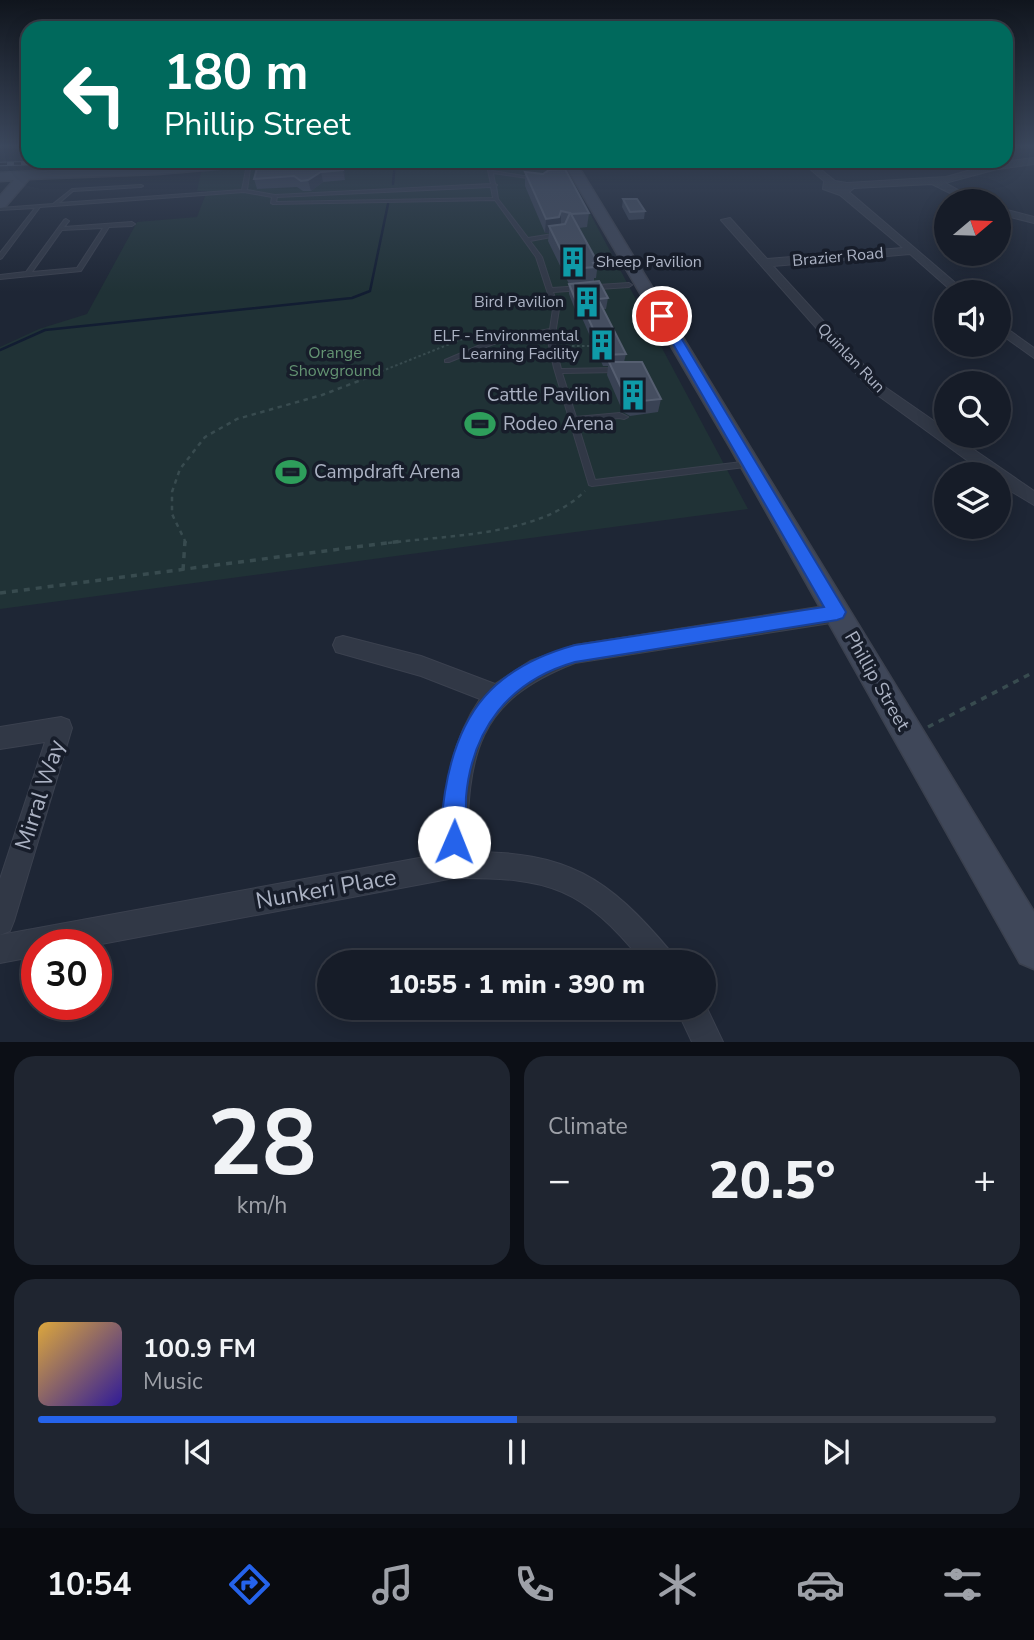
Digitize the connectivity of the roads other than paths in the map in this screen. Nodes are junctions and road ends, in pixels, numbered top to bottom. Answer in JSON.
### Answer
{"nodes":[{"id":1,"x":66,"y":195,"type":"edge"},
{"id":2,"x":195,"y":195,"type":"edge"},
{"id":3,"x":266,"y":195,"type":"edge"},
{"id":4,"x":305,"y":195,"type":"edge"},
{"id":5,"x":496,"y":195,"type":"edge"},
{"id":6,"x":589,"y":195,"type":"edge"},
{"id":7,"x":851,"y":195,"type":"edge"},
{"id":8,"x":275,"y":196,"type":"junction"},
{"id":9,"x":496,"y":199,"type":"junction"},
{"id":10,"x":54,"y":205,"type":"junction"},
{"id":11,"x":39,"y":206,"type":"junction"},
{"id":12,"x":0,"y":209,"type":"edge"},
{"id":13,"x":1012,"y":214,"type":"edge"},
{"id":14,"x":726,"y":220,"type":"dead end"},
{"id":15,"x":1034,"y":220,"type":"edge"},
{"id":16,"x":66,"y":221,"type":"dead end"},
{"id":17,"x":131,"y":224,"type":"dead end"},
{"id":18,"x":107,"y":226,"type":"junction"},
{"id":19,"x":61,"y":229,"type":"junction"},
{"id":20,"x":564,"y":229,"type":"edge"},
{"id":21,"x":527,"y":240,"type":"junction"},
{"id":22,"x":912,"y":251,"type":"junction"},
{"id":23,"x":0,"y":257,"type":"edge"},
{"id":24,"x":764,"y":262,"type":"junction"},
{"id":25,"x":27,"y":274,"type":"junction"},
{"id":26,"x":0,"y":277,"type":"edge"},
{"id":27,"x":946,"y":280,"type":"edge"},
{"id":28,"x":629,"y":285,"type":"dead end"},
{"id":29,"x":550,"y":290,"type":"junction"},
{"id":30,"x":553,"y":330,"type":"junction"},
{"id":31,"x":1011,"y":336,"type":"edge"},
{"id":32,"x":1034,"y":354,"type":"edge"},
{"id":33,"x":447,"y":361,"type":"dead end"},
{"id":34,"x":624,"y":370,"type":"edge"},
{"id":35,"x":558,"y":371,"type":"junction"},
{"id":36,"x":624,"y":418,"type":"dead end"},
{"id":37,"x":572,"y":420,"type":"junction"},
{"id":38,"x":980,"y":462,"type":"edge"},
{"id":39,"x":751,"y":464,"type":"junction"},
{"id":40,"x":1011,"y":484,"type":"edge"},
{"id":41,"x":1034,"y":499,"type":"edge"},
{"id":42,"x":837,"y":612,"type":"junction"},
{"id":43,"x":343,"y":645,"type":"dead end"},
{"id":44,"x":497,"y":696,"type":"junction"},
{"id":45,"x":0,"y":738,"type":"edge"},
{"id":46,"x":454,"y":865,"type":"junction"},
{"id":47,"x":0,"y":921,"type":"edge"},
{"id":48,"x":0,"y":949,"type":"edge"},
{"id":49,"x":1034,"y":949,"type":"edge"},
{"id":50,"x":651,"y":950,"type":"edge"},
{"id":51,"x":697,"y":1020,"type":"edge"},
{"id":52,"x":708,"y":1041,"type":"edge"}],
"edges":[{"from":1,"to":10,"type":"lane"},
{"from":2,"to":10,"type":"lane"},
{"from":3,"to":8,"type":"lane"},
{"from":4,"to":8,"type":"lane"},
{"from":5,"to":9,"type":"lane"},
{"from":6,"to":39,"type":"street","name":"Phillip Street"},
{"from":7,"to":22,"type":"street"},
{"from":8,"to":9,"type":"lane"},
{"from":9,"to":21,"type":"lane"},
{"from":10,"to":11,"type":"lane"},
{"from":11,"to":12,"type":"lane"},
{"from":11,"to":23,"type":"lane"},
{"from":13,"to":15,"type":"street"},
{"from":14,"to":24,"type":"street","name":"Quinlan Run"},
{"from":16,"to":19,"type":"lane"},
{"from":17,"to":18,"type":"lane"},
{"from":18,"to":19,"type":"lane"},
{"from":18,"to":25,"type":"lane"},
{"from":19,"to":25,"type":"lane"},
{"from":20,"to":21,"type":"lane"},
{"from":21,"to":29,"type":"lane"},
{"from":22,"to":24,"type":"street","name":"Brazier Road"},
{"from":22,"to":27,"type":"street"},
{"from":24,"to":38,"type":"street","name":"Quinlan Run"},
{"from":25,"to":26,"type":"lane"},
{"from":28,"to":29,"type":"lane"},
{"from":29,"to":30,"type":"lane"},
{"from":30,"to":33,"type":"lane"},
{"from":30,"to":35,"type":"lane"},
{"from":31,"to":32,"type":"street"},
{"from":34,"to":35,"type":"lane"},
{"from":35,"to":37,"type":"lane"},
{"from":36,"to":37,"type":"lane"},
{"from":37,"to":39,"type":"lane"},
{"from":39,"to":42,"type":"street","name":"Phillip Street"},
{"from":40,"to":41,"type":"street","name":"Quinlan Run"},
{"from":42,"to":44,"type":"street"},
{"from":42,"to":49,"type":"street","name":"Phillip Street"},
{"from":43,"to":44,"type":"street"},
{"from":44,"to":46,"type":"street"},
{"from":45,"to":47,"type":"street","name":"Mirral Way"},
{"from":46,"to":48,"type":"street","name":"Nunkeri Place"},
{"from":46,"to":50,"type":"street","name":"Nunkeri Place"},
{"from":51,"to":52,"type":"street"}]}
